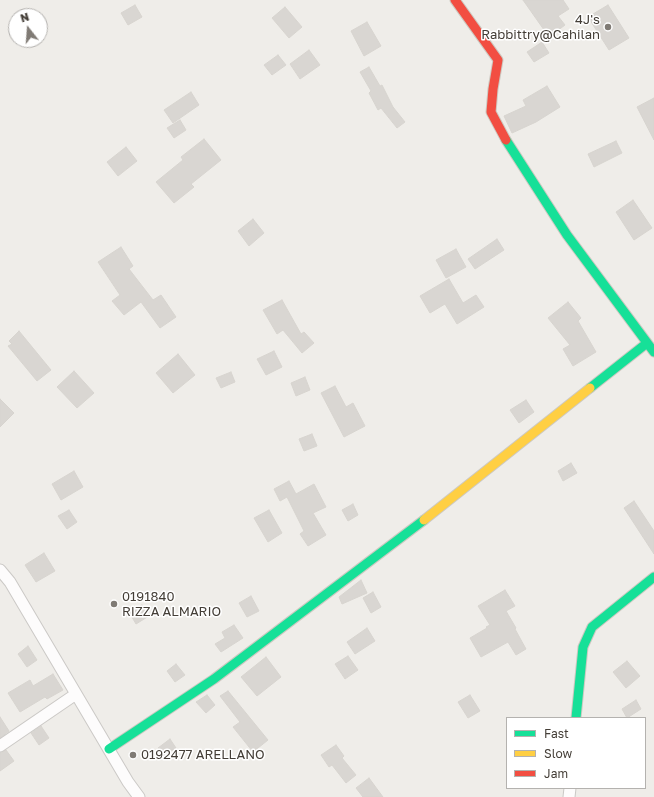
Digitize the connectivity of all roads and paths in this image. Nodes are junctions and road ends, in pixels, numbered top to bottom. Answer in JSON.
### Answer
{"nodes":[{"id":1,"x":455,"y":0,"type":"edge"},
{"id":2,"x":647,"y":343,"type":"junction"},
{"id":3,"x":654,"y":352,"type":"edge"},
{"id":4,"x":0,"y":570,"type":"edge"},
{"id":5,"x":654,"y":577,"type":"edge"},
{"id":6,"x":76,"y":694,"type":"junction"},
{"id":7,"x":576,"y":717,"type":"edge"},
{"id":8,"x":0,"y":746,"type":"edge"},
{"id":9,"x":108,"y":749,"type":"junction"},
{"id":10,"x":139,"y":797,"type":"edge"}],
"edges":[{"from":1,"to":2,"type":"street"},
{"from":2,"to":3,"type":"street"},
{"from":2,"to":9,"type":"street"},
{"from":4,"to":6,"type":"street"},
{"from":5,"to":7,"type":"street"},
{"from":6,"to":8,"type":"street"},
{"from":6,"to":9,"type":"street"},
{"from":9,"to":10,"type":"street"}]}
